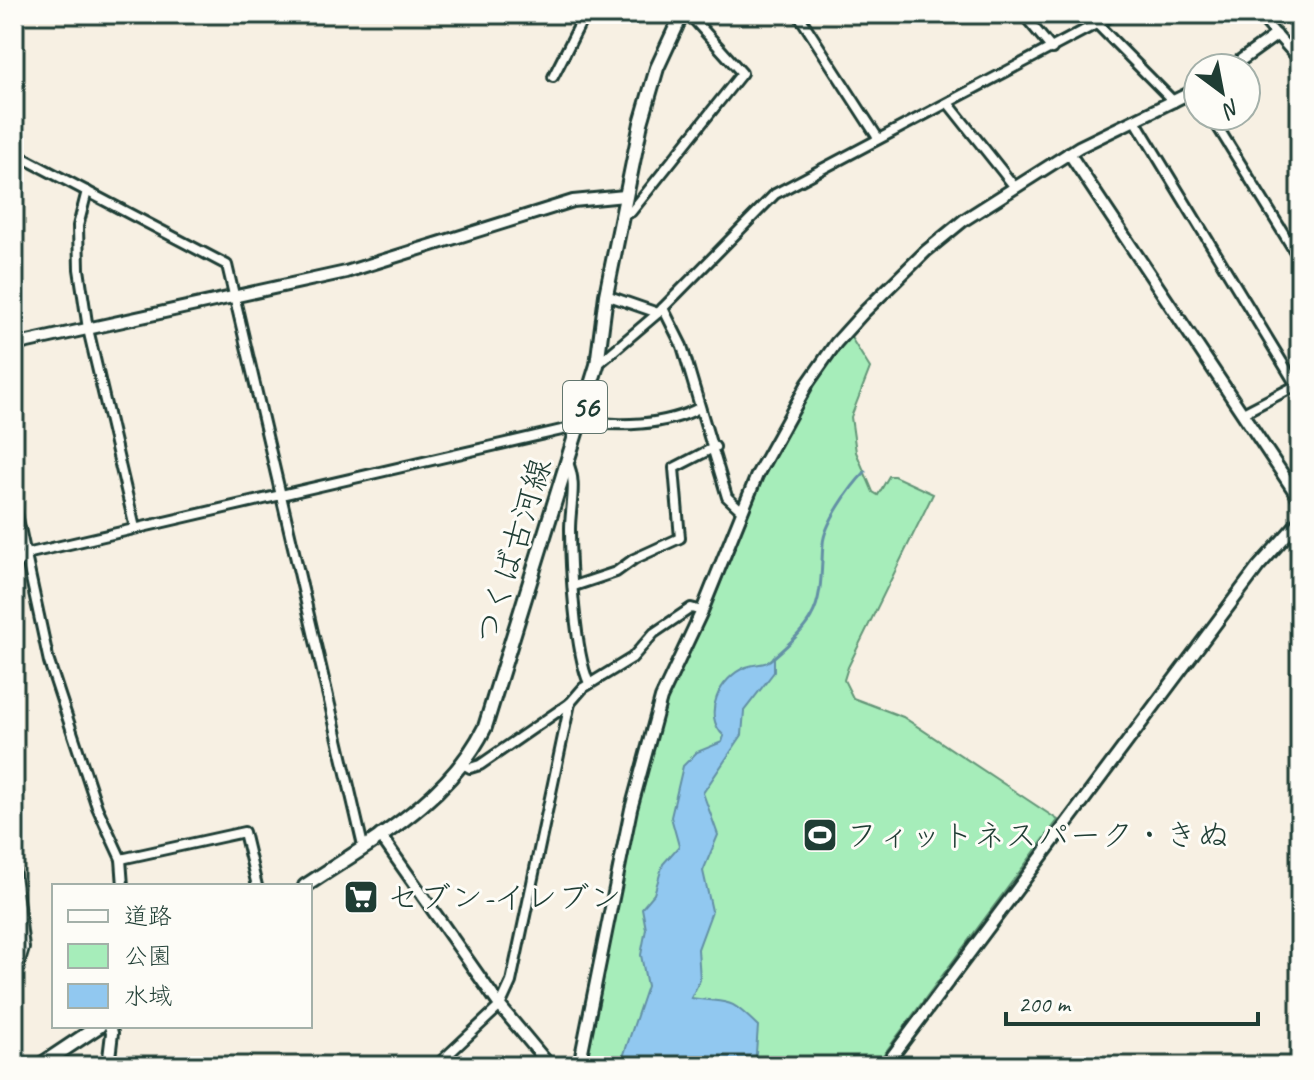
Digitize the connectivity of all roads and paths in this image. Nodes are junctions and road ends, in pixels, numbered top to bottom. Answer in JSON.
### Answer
{"nodes":[{"id":1,"x":585,"y":14,"type":"edge"},
{"id":2,"x":682,"y":14,"type":"edge"},
{"id":3,"x":689,"y":14,"type":"edge"},
{"id":4,"x":798,"y":14,"type":"edge"},
{"id":5,"x":1023,"y":14,"type":"edge"},
{"id":6,"x":1115,"y":14,"type":"edge"},
{"id":7,"x":1258,"y":14,"type":"edge"},
{"id":8,"x":1097,"y":24,"type":"junction"},
{"id":9,"x":1276,"y":35,"type":"junction"},
{"id":10,"x":1052,"y":49,"type":"junction"},
{"id":11,"x":1252,"y":52,"type":"edge"},
{"id":12,"x":1300,"y":61,"type":"edge"},
{"id":13,"x":553,"y":77,"type":"dead end"},
{"id":14,"x":1182,"y":99,"type":"edge"},
{"id":15,"x":1174,"y":102,"type":"junction"},
{"id":16,"x":948,"y":103,"type":"junction"},
{"id":17,"x":1135,"y":120,"type":"junction"},
{"id":18,"x":1221,"y":132,"type":"edge"},
{"id":19,"x":878,"y":138,"type":"junction"},
{"id":20,"x":14,"y":153,"type":"edge"},
{"id":21,"x":1069,"y":153,"type":"junction"},
{"id":22,"x":1014,"y":186,"type":"junction"},
{"id":23,"x":87,"y":191,"type":"junction"},
{"id":24,"x":625,"y":196,"type":"junction"},
{"id":25,"x":621,"y":214,"type":"junction"},
{"id":26,"x":1300,"y":260,"type":"edge"},
{"id":27,"x":606,"y":295,"type":"junction"},
{"id":28,"x":235,"y":296,"type":"junction"},
{"id":29,"x":660,"y":310,"type":"junction"},
{"id":30,"x":88,"y":329,"type":"junction"},
{"id":31,"x":14,"y":345,"type":"edge"},
{"id":32,"x":597,"y":365,"type":"junction"},
{"id":33,"x":1298,"y":384,"type":"edge"},
{"id":34,"x":699,"y":408,"type":"junction"},
{"id":35,"x":1243,"y":413,"type":"junction"},
{"id":36,"x":580,"y":424,"type":"junction"},
{"id":37,"x":715,"y":447,"type":"junction"},
{"id":38,"x":567,"y":461,"type":"junction"},
{"id":39,"x":282,"y":495,"type":"junction"},
{"id":40,"x":14,"y":500,"type":"edge"},
{"id":41,"x":1300,"y":500,"type":"edge"},
{"id":42,"x":742,"y":511,"type":"junction"},
{"id":43,"x":15,"y":512,"type":"edge"},
{"id":44,"x":1300,"y":520,"type":"edge"},
{"id":45,"x":135,"y":528,"type":"junction"},
{"id":46,"x":26,"y":554,"type":"junction"},
{"id":47,"x":14,"y":567,"type":"edge"},
{"id":48,"x":574,"y":586,"type":"junction"},
{"id":49,"x":702,"y":611,"type":"junction"},
{"id":50,"x":589,"y":683,"type":"junction"},
{"id":51,"x":570,"y":703,"type":"junction"},
{"id":52,"x":463,"y":764,"type":"junction"},
{"id":53,"x":380,"y":835,"type":"junction"},
{"id":54,"x":363,"y":846,"type":"junction"},
{"id":55,"x":121,"y":859,"type":"junction"},
{"id":56,"x":14,"y":866,"type":"edge"},
{"id":57,"x":123,"y":884,"type":"edge"},
{"id":58,"x":257,"y":884,"type":"edge"},
{"id":59,"x":308,"y":884,"type":"edge"},
{"id":60,"x":14,"y":982,"type":"edge"},
{"id":61,"x":500,"y":1006,"type":"junction"},
{"id":62,"x":96,"y":1028,"type":"edge"},
{"id":63,"x":111,"y":1028,"type":"edge"},
{"id":64,"x":39,"y":1066,"type":"edge"},
{"id":65,"x":108,"y":1066,"type":"edge"},
{"id":66,"x":436,"y":1066,"type":"edge"},
{"id":67,"x":550,"y":1066,"type":"edge"},
{"id":68,"x":579,"y":1066,"type":"edge"},
{"id":69,"x":885,"y":1066,"type":"edge"}],
"edges":[{"from":1,"to":13,"type":"street"},
{"from":2,"to":24,"type":"main road","name":"つくば古河線","number":"56"},
{"from":3,"to":25,"type":"street"},
{"from":4,"to":19,"type":"street"},
{"from":5,"to":10,"type":"street"},
{"from":6,"to":8,"type":"street"},
{"from":7,"to":9,"type":"street"},
{"from":8,"to":10,"type":"street"},
{"from":8,"to":15,"type":"street"},
{"from":9,"to":11,"type":"street"},
{"from":9,"to":12,"type":"street"},
{"from":10,"to":16,"type":"street"},
{"from":14,"to":15,"type":"street"},
{"from":15,"to":17,"type":"street"},
{"from":16,"to":19,"type":"street"},
{"from":16,"to":22,"type":"street"},
{"from":17,"to":21,"type":"street"},
{"from":17,"to":33,"type":"street"},
{"from":18,"to":26,"type":"street"},
{"from":19,"to":29,"type":"street"},
{"from":20,"to":23,"type":"street"},
{"from":21,"to":22,"type":"street"},
{"from":21,"to":35,"type":"street"},
{"from":22,"to":42,"type":"street"},
{"from":23,"to":28,"type":"street"},
{"from":23,"to":30,"type":"street"},
{"from":24,"to":25,"type":"main road","name":"つくば古河線","number":"56"},
{"from":24,"to":28,"type":"street"},
{"from":25,"to":27,"type":"main road","name":"つくば古河線","number":"56"},
{"from":27,"to":29,"type":"street"},
{"from":27,"to":32,"type":"main road","name":"つくば古河線","number":"56"},
{"from":28,"to":30,"type":"street"},
{"from":28,"to":39,"type":"street"},
{"from":29,"to":32,"type":"street"},
{"from":29,"to":34,"type":"street"},
{"from":30,"to":31,"type":"street"},
{"from":30,"to":45,"type":"street"},
{"from":32,"to":36,"type":"main road","name":"つくば古河線","number":"56"},
{"from":33,"to":35,"type":"street"},
{"from":34,"to":36,"type":"street"},
{"from":34,"to":37,"type":"street"},
{"from":35,"to":41,"type":"street"},
{"from":36,"to":38,"type":"main road","name":"つくば古河線","number":"56"},
{"from":36,"to":39,"type":"street"},
{"from":37,"to":42,"type":"street"},
{"from":37,"to":48,"type":"street"},
{"from":38,"to":48,"type":"street"},
{"from":38,"to":52,"type":"main road","name":"つくば古河線","number":"56"},
{"from":39,"to":45,"type":"street"},
{"from":39,"to":54,"type":"street"},
{"from":40,"to":43,"type":"street"},
{"from":42,"to":49,"type":"street"},
{"from":43,"to":46,"type":"street"},
{"from":44,"to":69,"type":"street"},
{"from":45,"to":46,"type":"street"},
{"from":46,"to":47,"type":"street"},
{"from":46,"to":55,"type":"street"},
{"from":48,"to":50,"type":"street"},
{"from":49,"to":50,"type":"street"},
{"from":49,"to":68,"type":"street"},
{"from":50,"to":51,"type":"street"},
{"from":51,"to":52,"type":"street"},
{"from":51,"to":61,"type":"street"},
{"from":52,"to":53,"type":"main road","name":"つくば古河線","number":"56"},
{"from":53,"to":54,"type":"main road","name":"つくば古河線","number":"56"},
{"from":53,"to":61,"type":"street"},
{"from":54,"to":59,"type":"main road","name":"つくば古河線","number":"56"},
{"from":55,"to":57,"type":"street"},
{"from":55,"to":58,"type":"street"},
{"from":56,"to":60,"type":"street"},
{"from":61,"to":66,"type":"street"},
{"from":61,"to":67,"type":"street"},
{"from":62,"to":64,"type":"main road"},
{"from":63,"to":65,"type":"street"}]}
